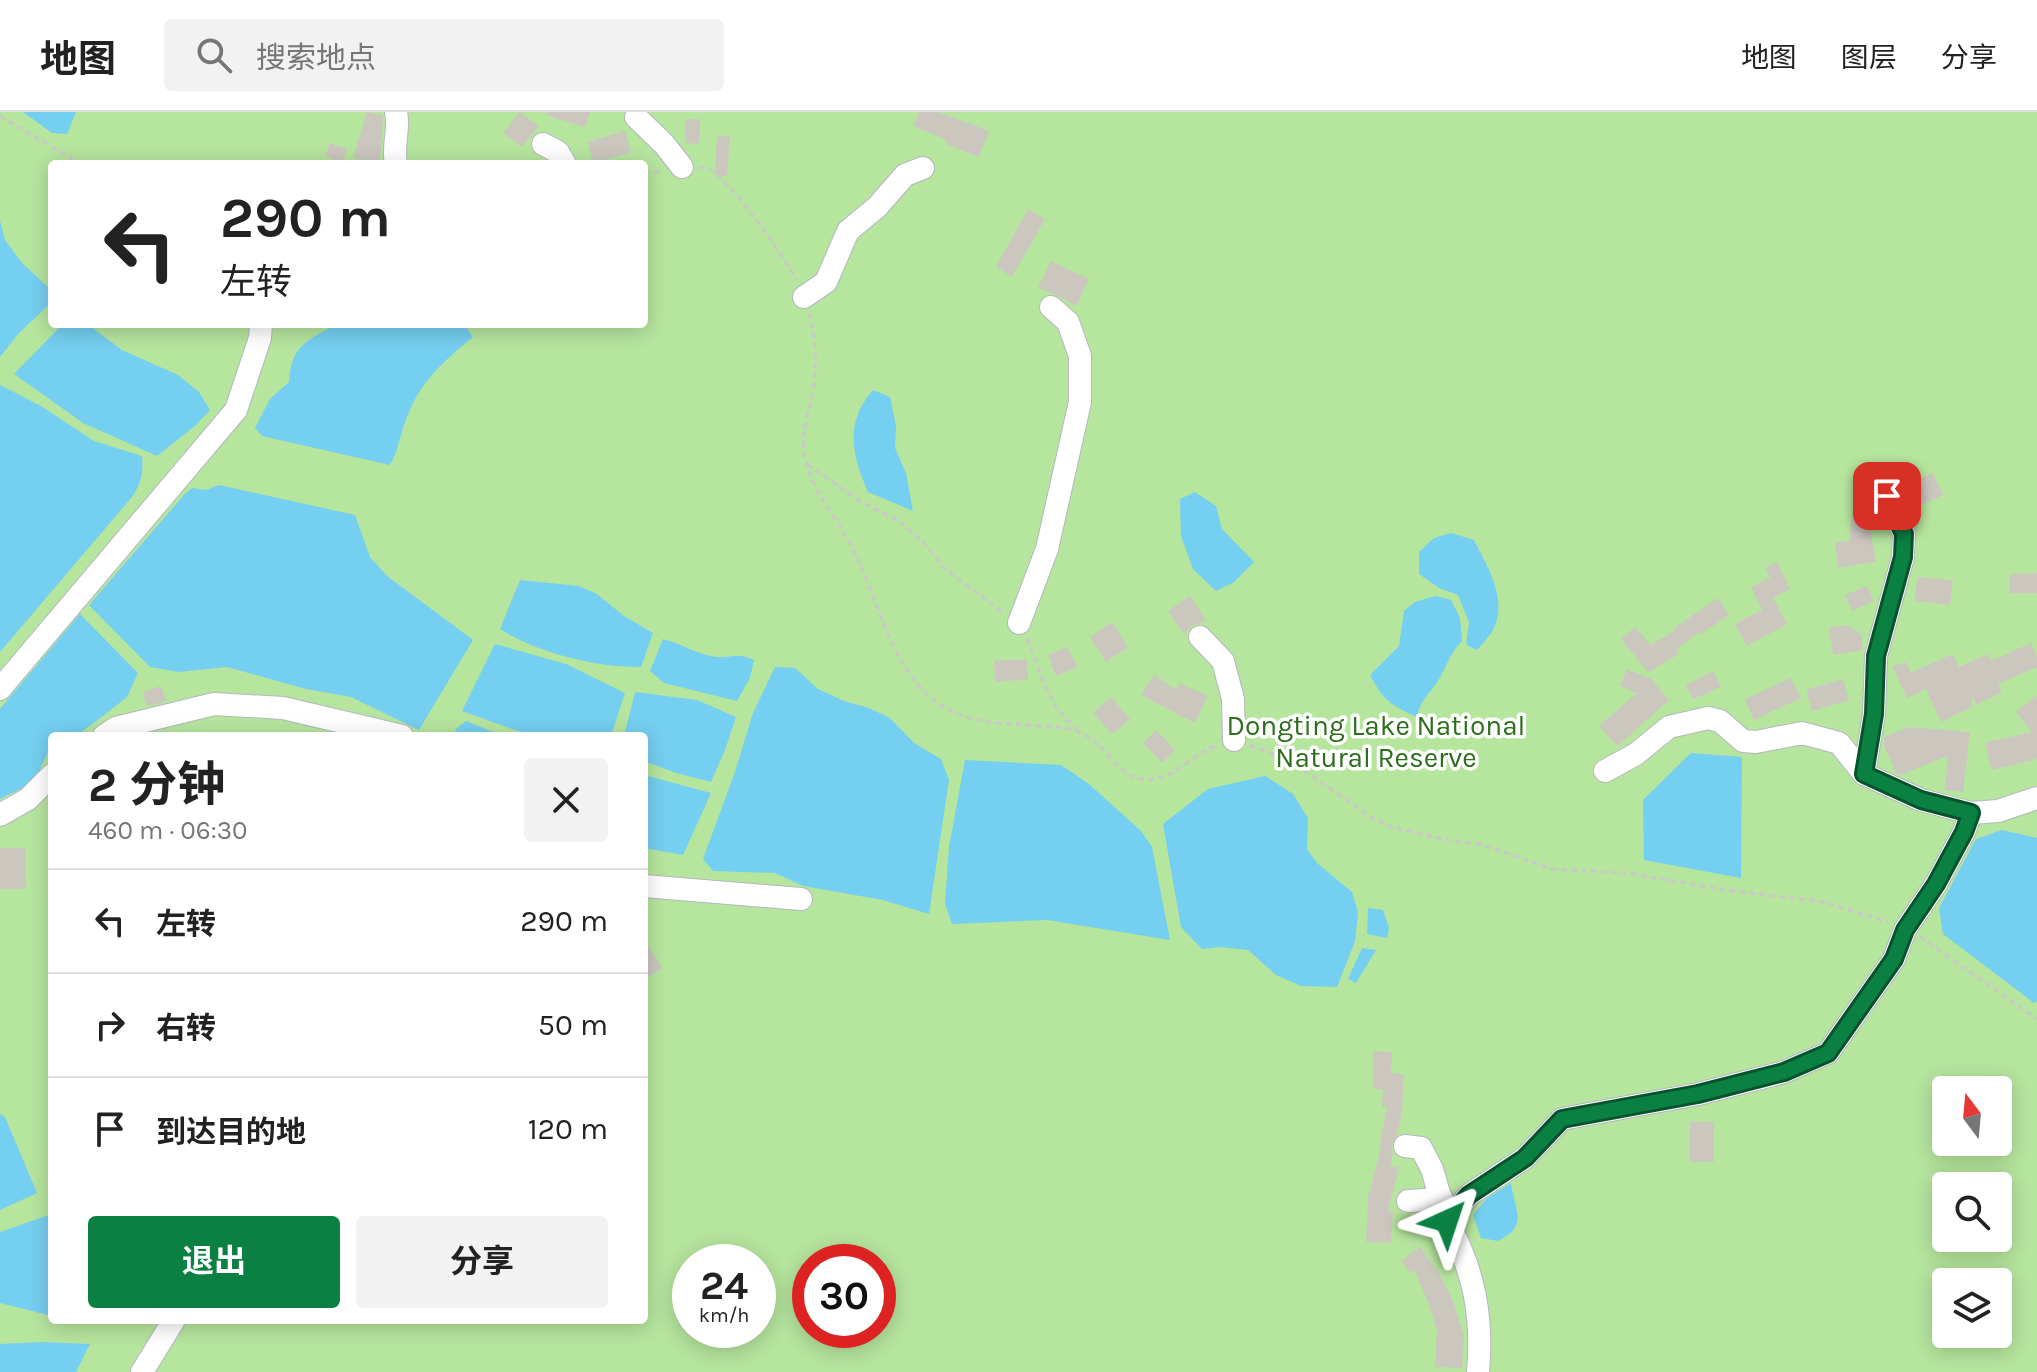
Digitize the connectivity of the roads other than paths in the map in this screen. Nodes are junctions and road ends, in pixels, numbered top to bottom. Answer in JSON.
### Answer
{"nodes":[{"id":1,"x":396,"y":112,"type":"edge"},
{"id":2,"x":636,"y":117,"type":"dead end"},
{"id":3,"x":395,"y":160,"type":"edge"},
{"id":4,"x":682,"y":167,"type":"dead end"},
{"id":5,"x":923,"y":168,"type":"dead end"},
{"id":6,"x":804,"y":297,"type":"dead end"},
{"id":7,"x":1051,"y":307,"type":"dead end"},
{"id":8,"x":261,"y":328,"type":"edge"},
{"id":9,"x":1887,"y":496,"type":"dead end"},
{"id":10,"x":1019,"y":623,"type":"road end"},
{"id":11,"x":1200,"y":637,"type":"dead end"},
{"id":12,"x":0,"y":689,"type":"edge"},
{"id":13,"x":110,"y":732,"type":"edge"},
{"id":14,"x":385,"y":732,"type":"edge"},
{"id":15,"x":1234,"y":740,"type":"dead end"},
{"id":16,"x":1605,"y":771,"type":"dead end"},
{"id":17,"x":1864,"y":774,"type":"junction"},
{"id":18,"x":48,"y":779,"type":"edge"},
{"id":19,"x":2037,"y":798,"type":"edge"},
{"id":20,"x":1971,"y":813,"type":"junction"},
{"id":21,"x":0,"y":815,"type":"edge"},
{"id":22,"x":648,"y":886,"type":"edge"},
{"id":23,"x":801,"y":899,"type":"dead end"},
{"id":24,"x":1405,"y":1146,"type":"dead end"},
{"id":25,"x":1408,"y":1201,"type":"dead end"},
{"id":26,"x":1444,"y":1210,"type":"junction"},
{"id":27,"x":172,"y":1324,"type":"edge"},
{"id":28,"x":142,"y":1372,"type":"edge"},
{"id":29,"x":1478,"y":1372,"type":"edge"}],
"edges":[{"from":1,"to":3,"type":"street"},
{"from":2,"to":4,"type":"street"},
{"from":5,"to":6,"type":"street"},
{"from":7,"to":10,"type":"street"},
{"from":8,"to":12,"type":"street"},
{"from":9,"to":17,"type":"street"},
{"from":11,"to":15,"type":"street"},
{"from":13,"to":14,"type":"street"},
{"from":16,"to":17,"type":"street"},
{"from":17,"to":20,"type":"street"},
{"from":18,"to":21,"type":"street"},
{"from":19,"to":20,"type":"street"},
{"from":20,"to":26,"type":"street"},
{"from":22,"to":23,"type":"street"},
{"from":24,"to":26,"type":"street"},
{"from":25,"to":26,"type":"street"},
{"from":26,"to":29,"type":"street"},
{"from":27,"to":28,"type":"street"}]}
